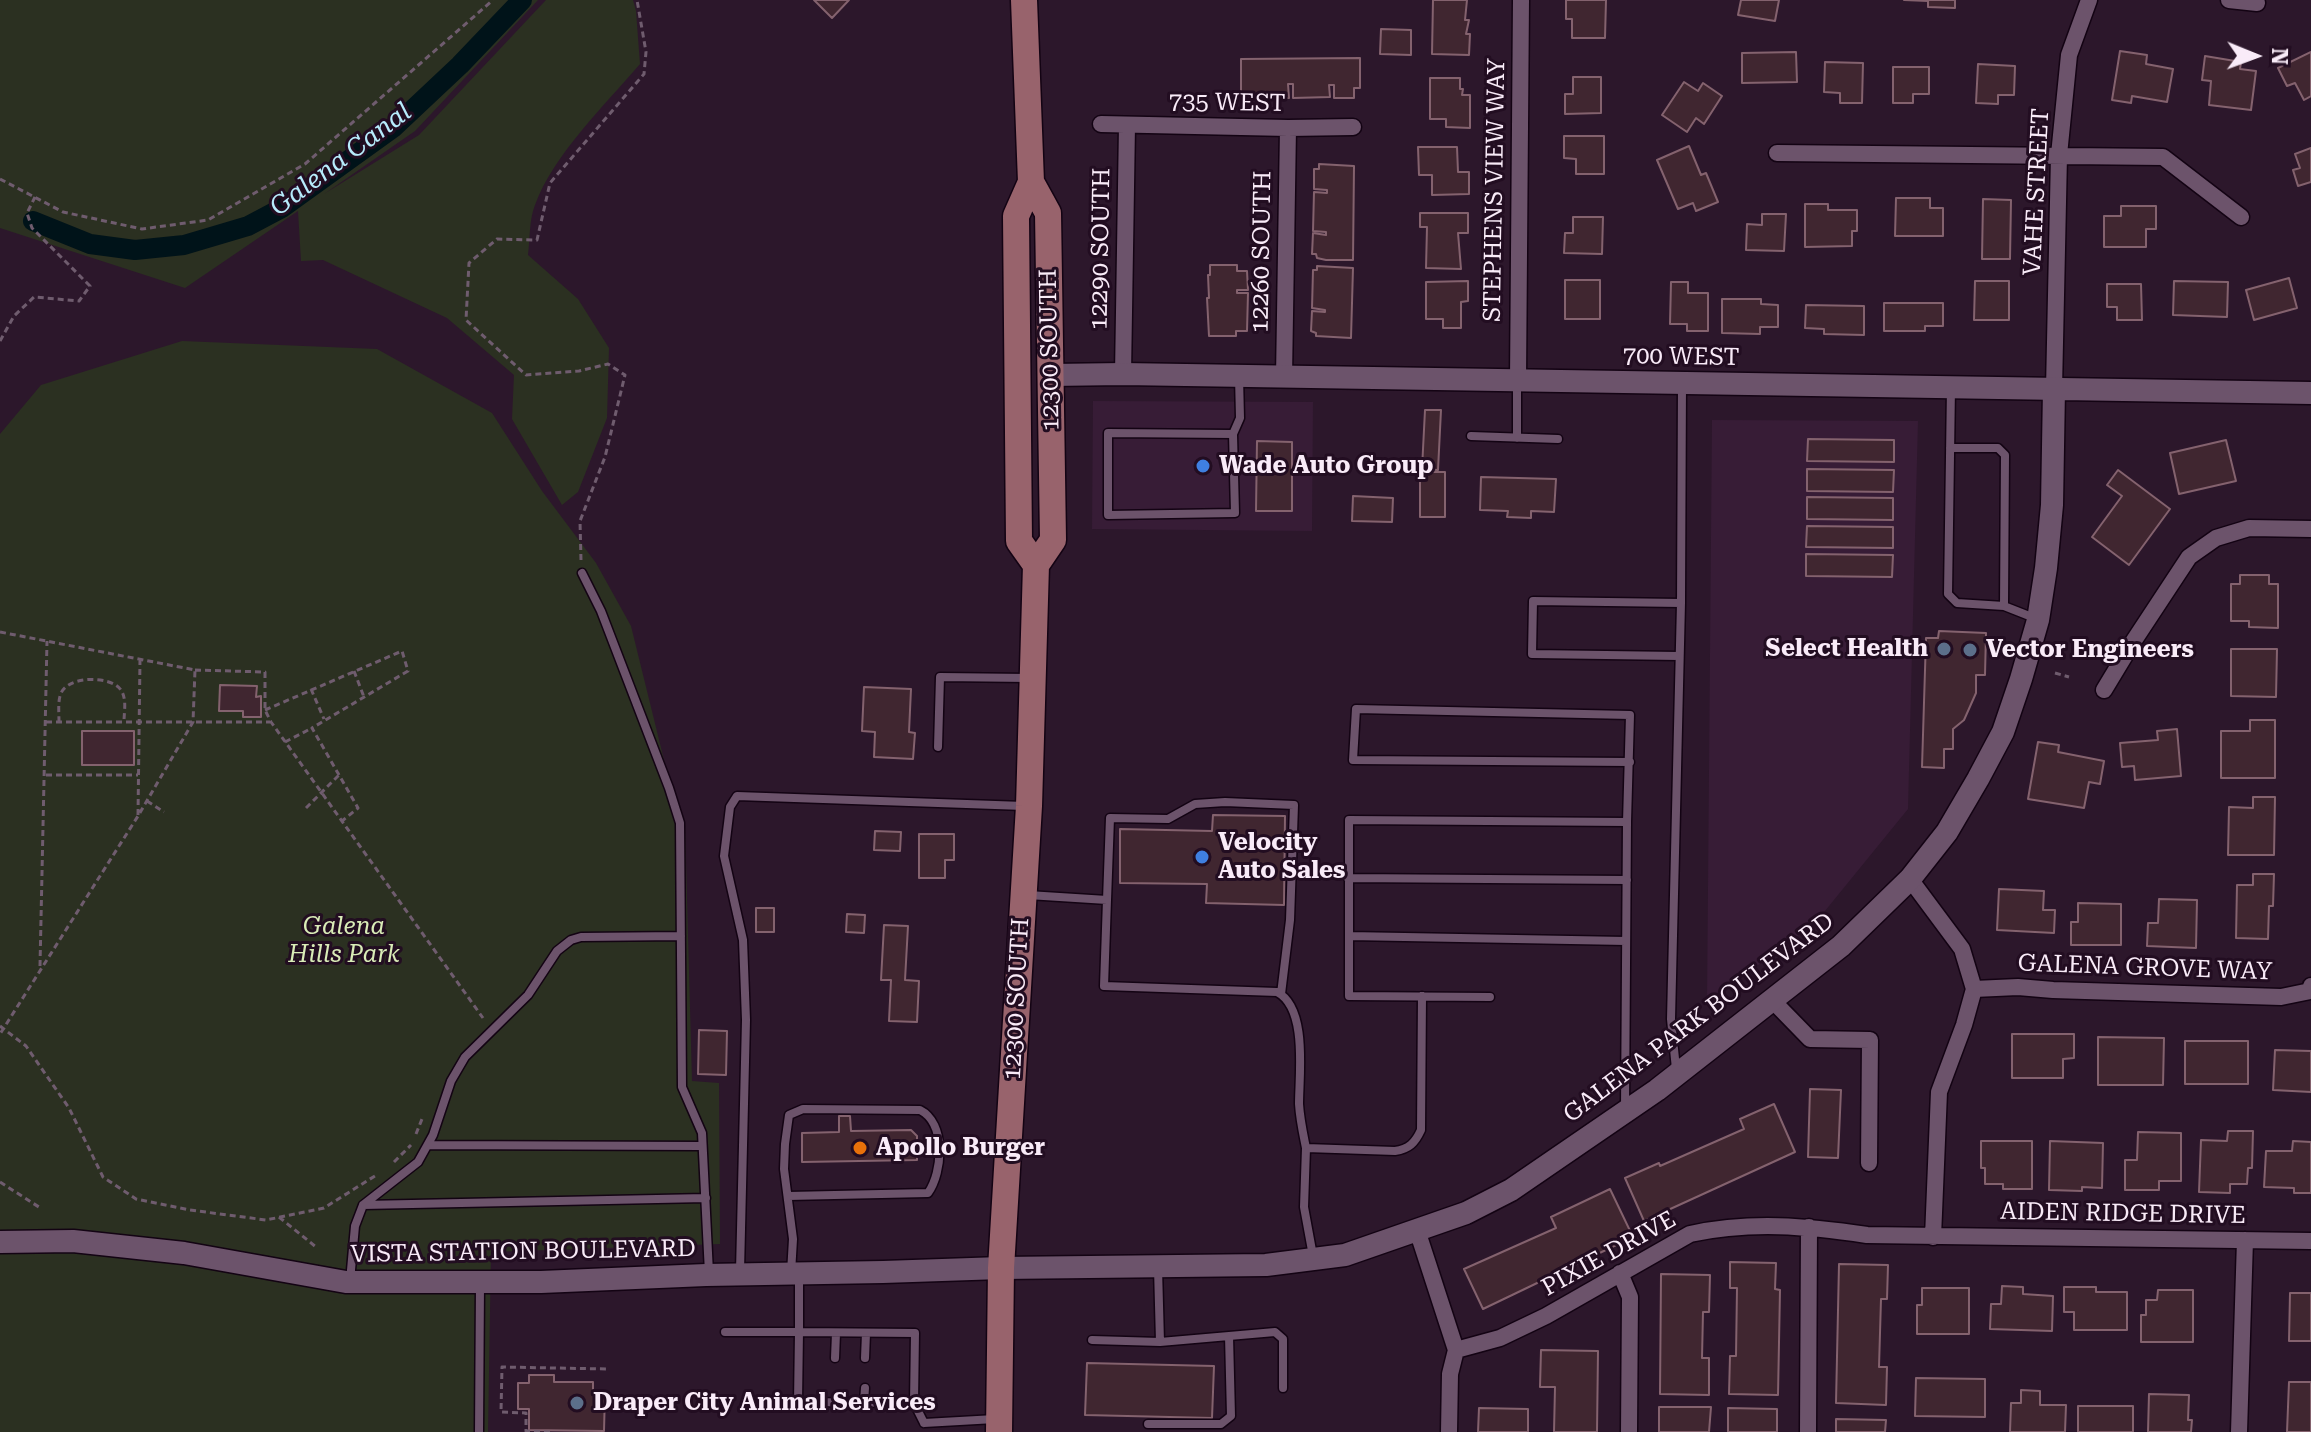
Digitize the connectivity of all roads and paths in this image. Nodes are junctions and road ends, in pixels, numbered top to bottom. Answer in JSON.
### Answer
{"nodes":[{"id":1,"x":493,"y":0,"type":"edge"},
{"id":2,"x":637,"y":0,"type":"edge"},
{"id":3,"x":1024,"y":0,"type":"edge"},
{"id":4,"x":1521,"y":0,"type":"edge"},
{"id":5,"x":2089,"y":0,"type":"edge"},
{"id":6,"x":2229,"y":0,"type":"edge"},
{"id":7,"x":2257,"y":3,"type":"dead end"},
{"id":8,"x":1101,"y":124,"type":"dead end"},
{"id":9,"x":1127,"y":125,"type":"junction"},
{"id":10,"x":1353,"y":127,"type":"dead end"},
{"id":11,"x":1288,"y":128,"type":"junction"},
{"id":12,"x":1777,"y":153,"type":"dead end"},
{"id":13,"x":2059,"y":155,"type":"junction"},
{"id":14,"x":0,"y":179,"type":"edge"},
{"id":15,"x":1031,"y":182,"type":"junction"},
{"id":16,"x":35,"y":197,"type":"junction"},
{"id":17,"x":2241,"y":217,"type":"dead end"},
{"id":18,"x":0,"y":341,"type":"edge"},
{"id":19,"x":1123,"y":374,"type":"junction"},
{"id":20,"x":1051,"y":375,"type":"junction"},
{"id":21,"x":1239,"y":376,"type":"junction"},
{"id":22,"x":1284,"y":377,"type":"junction"},
{"id":23,"x":1518,"y":380,"type":"junction"},
{"id":24,"x":1682,"y":383,"type":"junction"},
{"id":25,"x":1951,"y":386,"type":"junction"},
{"id":26,"x":2054,"y":389,"type":"junction"},
{"id":27,"x":2311,"y":393,"type":"edge"},
{"id":28,"x":1233,"y":434,"type":"junction"},
{"id":29,"x":1471,"y":436,"type":"dead end"},
{"id":30,"x":1517,"y":438,"type":"junction"},
{"id":31,"x":1558,"y":439,"type":"dead end"},
{"id":32,"x":1950,"y":448,"type":"junction"},
{"id":33,"x":2311,"y":529,"type":"edge"},
{"id":34,"x":1036,"y":565,"type":"junction"},
{"id":35,"x":582,"y":573,"type":"joint"},
{"id":36,"x":1681,"y":603,"type":"junction"},
{"id":37,"x":2004,"y":606,"type":"junction"},
{"id":38,"x":2038,"y":620,"type":"junction"},
{"id":39,"x":0,"y":632,"type":"edge"},
{"id":40,"x":47,"y":641,"type":"junction"},
{"id":41,"x":1679,"y":656,"type":"junction"},
{"id":42,"x":140,"y":659,"type":"junction"},
{"id":43,"x":195,"y":670,"type":"junction"},
{"id":44,"x":354,"y":671,"type":"junction"},
{"id":45,"x":2055,"y":673,"type":"dead end"},
{"id":46,"x":2069,"y":677,"type":"dead end"},
{"id":47,"x":1033,"y":678,"type":"junction"},
{"id":48,"x":311,"y":689,"type":"junction"},
{"id":49,"x":2104,"y":690,"type":"dead end"},
{"id":50,"x":364,"y":697,"type":"junction"},
{"id":51,"x":265,"y":710,"type":"junction"},
{"id":52,"x":325,"y":720,"type":"junction"},
{"id":53,"x":46,"y":722,"type":"junction"},
{"id":54,"x":59,"y":722,"type":"junction"},
{"id":55,"x":124,"y":722,"type":"junction"},
{"id":56,"x":139,"y":722,"type":"junction"},
{"id":57,"x":193,"y":722,"type":"junction"},
{"id":58,"x":271,"y":722,"type":"junction"},
{"id":59,"x":312,"y":728,"type":"junction"},
{"id":60,"x":285,"y":742,"type":"junction"},
{"id":61,"x":938,"y":747,"type":"dead end"},
{"id":62,"x":1630,"y":762,"type":"junction"},
{"id":63,"x":45,"y":775,"type":"junction"},
{"id":64,"x":138,"y":775,"type":"junction"},
{"id":65,"x":339,"y":775,"type":"junction"},
{"id":66,"x":321,"y":792,"type":"junction"},
{"id":67,"x":147,"y":801,"type":"junction"},
{"id":68,"x":1029,"y":806,"type":"junction"},
{"id":69,"x":306,"y":808,"type":"dead end"},
{"id":70,"x":164,"y":812,"type":"dead end"},
{"id":71,"x":138,"y":816,"type":"junction"},
{"id":72,"x":342,"y":821,"type":"junction"},
{"id":73,"x":1627,"y":822,"type":"junction"},
{"id":74,"x":1348,"y":878,"type":"junction"},
{"id":75,"x":1910,"y":879,"type":"junction"},
{"id":76,"x":1627,"y":880,"type":"junction"},
{"id":77,"x":1023,"y":895,"type":"junction"},
{"id":78,"x":1107,"y":900,"type":"junction"},
{"id":79,"x":681,"y":936,"type":"junction"},
{"id":80,"x":1349,"y":936,"type":"junction"},
{"id":81,"x":1626,"y":941,"type":"junction"},
{"id":82,"x":40,"y":969,"type":"junction"},
{"id":83,"x":2311,"y":986,"type":"edge"},
{"id":84,"x":1974,"y":989,"type":"junction"},
{"id":85,"x":1281,"y":994,"type":"junction"},
{"id":86,"x":1422,"y":996,"type":"junction"},
{"id":87,"x":1490,"y":997,"type":"dead end"},
{"id":88,"x":1772,"y":1000,"type":"junction"},
{"id":89,"x":485,"y":1020,"type":"dead end"},
{"id":90,"x":2,"y":1027,"type":"edge"},
{"id":91,"x":0,"y":1034,"type":"edge"},
{"id":92,"x":1677,"y":1074,"type":"junction"},
{"id":93,"x":1625,"y":1112,"type":"junction"},
{"id":94,"x":423,"y":1118,"type":"dead end"},
{"id":95,"x":428,"y":1145,"type":"junction"},
{"id":96,"x":702,"y":1146,"type":"junction"},
{"id":97,"x":1306,"y":1148,"type":"junction"},
{"id":98,"x":1869,"y":1163,"type":"dead end"},
{"id":99,"x":0,"y":1182,"type":"edge"},
{"id":100,"x":788,"y":1196,"type":"junction"},
{"id":101,"x":706,"y":1198,"type":"junction"},
{"id":102,"x":363,"y":1205,"type":"junction"},
{"id":103,"x":42,"y":1209,"type":"dead end"},
{"id":104,"x":279,"y":1217,"type":"junction"},
{"id":105,"x":1809,"y":1227,"type":"junction"},
{"id":106,"x":1417,"y":1230,"type":"junction"},
{"id":107,"x":1933,"y":1237,"type":"junction"},
{"id":108,"x":2245,"y":1240,"type":"junction"},
{"id":109,"x":2311,"y":1241,"type":"edge"},
{"id":110,"x":0,"y":1242,"type":"edge"},
{"id":111,"x":316,"y":1247,"type":"dead end"},
{"id":112,"x":1314,"y":1259,"type":"junction"},
{"id":113,"x":1158,"y":1267,"type":"junction"},
{"id":114,"x":1001,"y":1268,"type":"junction"},
{"id":115,"x":1620,"y":1273,"type":"junction"},
{"id":116,"x":795,"y":1274,"type":"junction"},
{"id":117,"x":709,"y":1275,"type":"junction"},
{"id":118,"x":740,"y":1275,"type":"junction"},
{"id":119,"x":350,"y":1282,"type":"junction"},
{"id":120,"x":480,"y":1283,"type":"junction"},
{"id":121,"x":725,"y":1332,"type":"dead end"},
{"id":122,"x":799,"y":1332,"type":"junction"},
{"id":123,"x":836,"y":1333,"type":"junction"},
{"id":124,"x":866,"y":1333,"type":"junction"},
{"id":125,"x":1229,"y":1336,"type":"junction"},
{"id":126,"x":1092,"y":1340,"type":"dead end"},
{"id":127,"x":1160,"y":1342,"type":"junction"},
{"id":128,"x":1456,"y":1350,"type":"junction"},
{"id":129,"x":835,"y":1358,"type":"dead end"},
{"id":130,"x":865,"y":1358,"type":"dead end"},
{"id":131,"x":607,"y":1369,"type":"dead end"},
{"id":132,"x":865,"y":1388,"type":"dead end"},
{"id":133,"x":1283,"y":1388,"type":"dead end"},
{"id":134,"x":835,"y":1389,"type":"dead end"},
{"id":135,"x":835,"y":1402,"type":"junction"},
{"id":136,"x":864,"y":1402,"type":"junction"},
{"id":137,"x":914,"y":1403,"type":"junction"},
{"id":138,"x":1148,"y":1424,"type":"dead end"},
{"id":139,"x":1000,"y":1426,"type":"edge"},
{"id":140,"x":922,"y":1428,"type":"edge"},
{"id":141,"x":479,"y":1432,"type":"edge"},
{"id":142,"x":550,"y":1432,"type":"edge"},
{"id":143,"x":1449,"y":1432,"type":"edge"},
{"id":144,"x":1629,"y":1432,"type":"edge"},
{"id":145,"x":1808,"y":1432,"type":"edge"},
{"id":146,"x":2239,"y":1432,"type":"edge"}],
"edges":[{"from":1,"to":16,"type":"path"},
{"from":2,"to":35,"type":"path"},
{"from":3,"to":15,"type":"main road","name":"12300 SOUTH"},
{"from":4,"to":23,"type":"street","name":"STEPHENS VIEW WAY"},
{"from":5,"to":13,"type":"street","name":"VAHE STREET"},
{"from":6,"to":7,"type":"street"},
{"from":8,"to":9,"type":"street","name":"735 WEST"},
{"from":9,"to":11,"type":"street","name":"735 WEST"},
{"from":9,"to":19,"type":"street","name":"12290 SOUTH"},
{"from":10,"to":11,"type":"street","name":"735 WEST"},
{"from":11,"to":22,"type":"street","name":"12260 SOUTH"},
{"from":12,"to":13,"type":"street"},
{"from":13,"to":17,"type":"street"},
{"from":13,"to":26,"type":"street","name":"VAHE STREET"},
{"from":14,"to":16,"type":"path"},
{"from":15,"to":20,"type":"main road","name":"12300 SOUTH"},
{"from":15,"to":34,"type":"main road","name":"12300 SOUTH"},
{"from":16,"to":18,"type":"path"},
{"from":19,"to":20,"type":"street","name":"700 WEST"},
{"from":19,"to":21,"type":"street","name":"700 WEST"},
{"from":20,"to":34,"type":"main road","name":"12300 SOUTH"},
{"from":21,"to":22,"type":"street","name":"700 WEST"},
{"from":21,"to":28,"type":"lane"},
{"from":22,"to":23,"type":"street","name":"700 WEST"},
{"from":23,"to":24,"type":"street","name":"700 WEST"},
{"from":23,"to":30,"type":"lane"},
{"from":24,"to":25,"type":"street","name":"700 WEST"},
{"from":24,"to":36,"type":"lane"},
{"from":25,"to":26,"type":"street","name":"700 WEST"},
{"from":25,"to":32,"type":"lane"},
{"from":26,"to":27,"type":"street","name":"700 WEST"},
{"from":26,"to":38,"type":"street","name":"GALENA PARK BOULEVARD"},
{"from":28,"to":28,"type":"lane"},
{"from":29,"to":30,"type":"lane"},
{"from":30,"to":31,"type":"lane"},
{"from":32,"to":37,"type":"lane"},
{"from":32,"to":37,"type":"lane"},
{"from":33,"to":49,"type":"street"},
{"from":34,"to":47,"type":"main road","name":"12300 SOUTH"},
{"from":35,"to":79,"type":"lane"},
{"from":36,"to":41,"type":"lane"},
{"from":36,"to":41,"type":"lane"},
{"from":37,"to":38,"type":"lane"},
{"from":38,"to":75,"type":"street","name":"GALENA PARK BOULEVARD"},
{"from":39,"to":40,"type":"path"},
{"from":40,"to":42,"type":"path"},
{"from":40,"to":53,"type":"path"},
{"from":41,"to":92,"type":"lane"},
{"from":42,"to":43,"type":"path"},
{"from":42,"to":56,"type":"path"},
{"from":43,"to":51,"type":"path"},
{"from":43,"to":57,"type":"path"},
{"from":44,"to":48,"type":"path"},
{"from":44,"to":50,"type":"path"},
{"from":44,"to":50,"type":"path"},
{"from":45,"to":46,"type":"path"},
{"from":47,"to":61,"type":"lane"},
{"from":47,"to":68,"type":"main road","name":"12300 SOUTH"},
{"from":48,"to":51,"type":"path"},
{"from":48,"to":52,"type":"path"},
{"from":50,"to":52,"type":"path"},
{"from":51,"to":58,"type":"path"},
{"from":52,"to":59,"type":"path"},
{"from":53,"to":54,"type":"path"},
{"from":53,"to":63,"type":"path"},
{"from":54,"to":55,"type":"path"},
{"from":54,"to":55,"type":"path"},
{"from":55,"to":56,"type":"path"},
{"from":56,"to":57,"type":"path"},
{"from":56,"to":64,"type":"path"},
{"from":57,"to":58,"type":"path"},
{"from":57,"to":67,"type":"path"},
{"from":58,"to":60,"type":"path"},
{"from":59,"to":60,"type":"path"},
{"from":59,"to":65,"type":"path"},
{"from":60,"to":66,"type":"path"},
{"from":62,"to":62,"type":"lane"},
{"from":62,"to":73,"type":"lane"},
{"from":63,"to":64,"type":"path"},
{"from":63,"to":82,"type":"path"},
{"from":64,"to":71,"type":"path"},
{"from":65,"to":66,"type":"path"},
{"from":65,"to":72,"type":"path"},
{"from":66,"to":69,"type":"path"},
{"from":66,"to":72,"type":"path"},
{"from":67,"to":70,"type":"path"},
{"from":67,"to":71,"type":"path"},
{"from":68,"to":77,"type":"main road","name":"12300 SOUTH"},
{"from":68,"to":118,"type":"lane"},
{"from":71,"to":82,"type":"path"},
{"from":72,"to":89,"type":"path"},
{"from":73,"to":74,"type":"lane"},
{"from":73,"to":76,"type":"lane"},
{"from":74,"to":76,"type":"lane"},
{"from":74,"to":80,"type":"lane"},
{"from":75,"to":84,"type":"street"},
{"from":75,"to":88,"type":"street","name":"GALENA PARK BOULEVARD"},
{"from":76,"to":81,"type":"lane"},
{"from":77,"to":78,"type":"lane"},
{"from":77,"to":114,"type":"main road","name":"12300 SOUTH"},
{"from":78,"to":85,"type":"lane"},
{"from":78,"to":85,"type":"lane"},
{"from":79,"to":95,"type":"lane"},
{"from":79,"to":96,"type":"lane"},
{"from":80,"to":81,"type":"lane"},
{"from":80,"to":86,"type":"lane"},
{"from":81,"to":93,"type":"lane"},
{"from":82,"to":90,"type":"path"},
{"from":83,"to":84,"type":"street","name":"GALENA GROVE WAY"},
{"from":84,"to":107,"type":"street"},
{"from":85,"to":97,"type":"lane"},
{"from":86,"to":87,"type":"lane"},
{"from":86,"to":97,"type":"lane"},
{"from":88,"to":92,"type":"street","name":"GALENA PARK BOULEVARD"},
{"from":88,"to":98,"type":"street"},
{"from":90,"to":91,"type":"path"},
{"from":90,"to":104,"type":"path"},
{"from":92,"to":93,"type":"street","name":"GALENA PARK BOULEVARD"},
{"from":93,"to":106,"type":"street","name":"GALENA PARK BOULEVARD"},
{"from":94,"to":104,"type":"path"},
{"from":95,"to":96,"type":"lane"},
{"from":95,"to":102,"type":"lane"},
{"from":96,"to":101,"type":"lane"},
{"from":97,"to":112,"type":"lane"},
{"from":99,"to":103,"type":"path"},
{"from":100,"to":100,"type":"lane"},
{"from":100,"to":116,"type":"lane"},
{"from":101,"to":102,"type":"lane"},
{"from":101,"to":117,"type":"lane"},
{"from":102,"to":119,"type":"lane"},
{"from":104,"to":111,"type":"path"},
{"from":105,"to":107,"type":"street","name":"PIXIE DRIVE"},
{"from":105,"to":115,"type":"street","name":"PIXIE DRIVE"},
{"from":105,"to":145,"type":"street"},
{"from":106,"to":112,"type":"street","name":"GALENA PARK BOULEVARD"},
{"from":106,"to":128,"type":"street"},
{"from":107,"to":108,"type":"street","name":"AIDEN RIDGE DRIVE"},
{"from":108,"to":109,"type":"street","name":"AIDEN RIDGE DRIVE"},
{"from":108,"to":146,"type":"street"},
{"from":110,"to":119,"type":"street","name":"VISTA STATION BOULEVARD"},
{"from":112,"to":113,"type":"street","name":"GALENA PARK BOULEVARD"},
{"from":113,"to":114,"type":"street","name":"GALENA PARK BOULEVARD"},
{"from":113,"to":127,"type":"lane"},
{"from":114,"to":116,"type":"street","name":"VISTA STATION BOULEVARD"},
{"from":114,"to":139,"type":"main road","name":"12300 SOUTH"},
{"from":115,"to":128,"type":"street","name":"PIXIE DRIVE"},
{"from":115,"to":144,"type":"street"},
{"from":116,"to":118,"type":"street","name":"VISTA STATION BOULEVARD"},
{"from":116,"to":122,"type":"lane"},
{"from":117,"to":118,"type":"street","name":"VISTA STATION BOULEVARD"},
{"from":117,"to":120,"type":"street","name":"VISTA STATION BOULEVARD"},
{"from":119,"to":120,"type":"street","name":"VISTA STATION BOULEVARD"},
{"from":120,"to":141,"type":"lane"},
{"from":121,"to":122,"type":"lane"},
{"from":122,"to":123,"type":"lane"},
{"from":122,"to":135,"type":"lane"},
{"from":123,"to":124,"type":"lane"},
{"from":123,"to":129,"type":"lane"},
{"from":124,"to":130,"type":"lane"},
{"from":124,"to":137,"type":"lane"},
{"from":125,"to":127,"type":"lane"},
{"from":125,"to":133,"type":"lane"},
{"from":125,"to":138,"type":"lane"},
{"from":126,"to":127,"type":"lane"},
{"from":128,"to":143,"type":"street"},
{"from":131,"to":142,"type":"path"},
{"from":132,"to":136,"type":"lane"},
{"from":134,"to":135,"type":"lane"},
{"from":135,"to":136,"type":"lane"},
{"from":136,"to":137,"type":"lane"},
{"from":137,"to":140,"type":"lane"},
{"from":139,"to":140,"type":"lane"}]}
